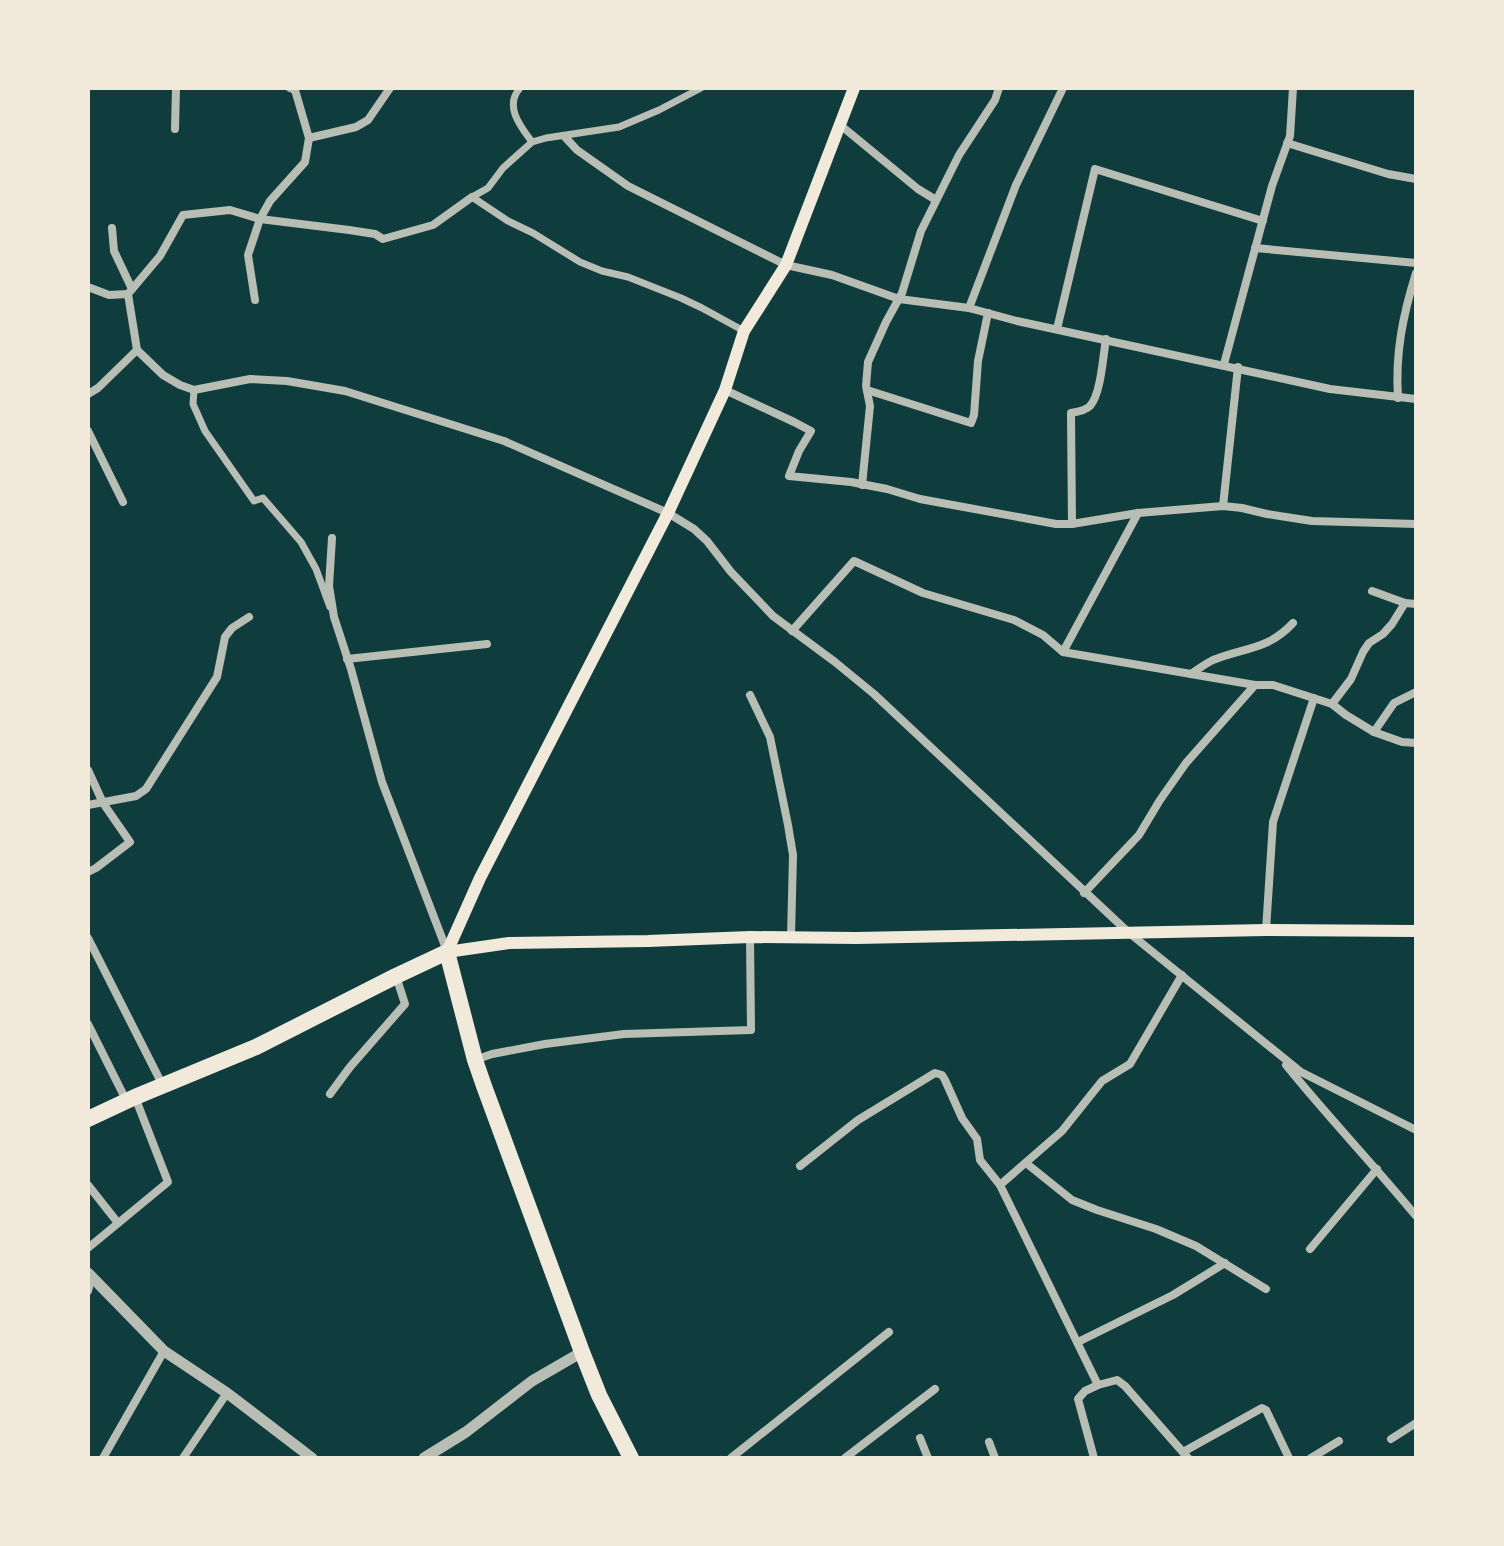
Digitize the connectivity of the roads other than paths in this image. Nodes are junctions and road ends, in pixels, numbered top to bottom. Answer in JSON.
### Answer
{"nodes":[{"id":1,"x":176,"y":88,"type":"edge"},
{"id":2,"x":290,"y":88,"type":"edge"},
{"id":3,"x":390,"y":88,"type":"edge"},
{"id":4,"x":520,"y":88,"type":"edge"},
{"id":5,"x":701,"y":88,"type":"edge"},
{"id":6,"x":854,"y":88,"type":"edge"},
{"id":7,"x":999,"y":88,"type":"edge"},
{"id":8,"x":1063,"y":88,"type":"edge"},
{"id":9,"x":1293,"y":88,"type":"edge"},
{"id":10,"x":839,"y":124,"type":"junction"},
{"id":11,"x":175,"y":129,"type":"dead end"},
{"id":12,"x":564,"y":136,"type":"junction"},
{"id":13,"x":309,"y":138,"type":"junction"},
{"id":14,"x":532,"y":142,"type":"junction"},
{"id":15,"x":1287,"y":143,"type":"junction"},
{"id":16,"x":1416,"y":179,"type":"edge"},
{"id":17,"x":472,"y":197,"type":"junction"},
{"id":18,"x":936,"y":200,"type":"junction"},
{"id":19,"x":260,"y":219,"type":"junction"},
{"id":20,"x":1263,"y":221,"type":"junction"},
{"id":21,"x":112,"y":228,"type":"dead end"},
{"id":22,"x":1255,"y":248,"type":"junction"},
{"id":23,"x":1416,"y":263,"type":"edge"},
{"id":24,"x":786,"y":265,"type":"junction"},
{"id":25,"x":1416,"y":273,"type":"edge"},
{"id":26,"x":88,"y":287,"type":"edge"},
{"id":27,"x":130,"y":292,"type":"junction"},
{"id":28,"x":899,"y":299,"type":"junction"},
{"id":29,"x":255,"y":300,"type":"dead end"},
{"id":30,"x":969,"y":308,"type":"junction"},
{"id":31,"x":988,"y":313,"type":"junction"},
{"id":32,"x":1057,"y":329,"type":"junction"},
{"id":33,"x":744,"y":331,"type":"junction"},
{"id":34,"x":1106,"y":339,"type":"junction"},
{"id":35,"x":137,"y":350,"type":"junction"},
{"id":36,"x":1224,"y":364,"type":"junction"},
{"id":37,"x":1238,"y":367,"type":"junction"},
{"id":38,"x":194,"y":390,"type":"junction"},
{"id":39,"x":725,"y":390,"type":"junction"},
{"id":40,"x":867,"y":390,"type":"junction"},
{"id":41,"x":88,"y":394,"type":"edge"},
{"id":42,"x":1398,"y":398,"type":"junction"},
{"id":43,"x":1416,"y":399,"type":"edge"},
{"id":44,"x":88,"y":431,"type":"edge"},
{"id":45,"x":862,"y":485,"type":"junction"},
{"id":46,"x":123,"y":502,"type":"dead end"},
{"id":47,"x":1223,"y":506,"type":"junction"},
{"id":48,"x":668,"y":513,"type":"junction"},
{"id":49,"x":1138,"y":513,"type":"junction"},
{"id":50,"x":1072,"y":524,"type":"junction"},
{"id":51,"x":1416,"y":524,"type":"edge"},
{"id":52,"x":332,"y":538,"type":"dead end"},
{"id":53,"x":1372,"y":591,"type":"dead end"},
{"id":54,"x":1405,"y":603,"type":"junction"},
{"id":55,"x":1416,"y":604,"type":"edge"},
{"id":56,"x":249,"y":617,"type":"dead end"},
{"id":57,"x":334,"y":617,"type":"junction"},
{"id":58,"x":1293,"y":623,"type":"dead end"},
{"id":59,"x":792,"y":631,"type":"junction"},
{"id":60,"x":487,"y":644,"type":"dead end"},
{"id":61,"x":1063,"y":652,"type":"junction"},
{"id":62,"x":347,"y":659,"type":"junction"},
{"id":63,"x":1191,"y":674,"type":"junction"},
{"id":64,"x":1255,"y":685,"type":"junction"},
{"id":65,"x":1416,"y":692,"type":"edge"},
{"id":66,"x":750,"y":695,"type":"dead end"},
{"id":67,"x":1314,"y":698,"type":"junction"},
{"id":68,"x":1332,"y":704,"type":"junction"},
{"id":69,"x":1374,"y":732,"type":"junction"},
{"id":70,"x":1416,"y":743,"type":"edge"},
{"id":71,"x":88,"y":770,"type":"edge"},
{"id":72,"x":103,"y":803,"type":"junction"},
{"id":73,"x":88,"y":805,"type":"edge"},
{"id":74,"x":88,"y":872,"type":"edge"},
{"id":75,"x":1084,"y":893,"type":"junction"},
{"id":76,"x":1266,"y":930,"type":"junction"},
{"id":77,"x":1416,"y":931,"type":"edge"},
{"id":78,"x":1128,"y":932,"type":"junction"},
{"id":79,"x":750,"y":937,"type":"junction"},
{"id":80,"x":791,"y":937,"type":"junction"},
{"id":81,"x":88,"y":938,"type":"edge"},
{"id":82,"x":447,"y":952,"type":"junction"},
{"id":83,"x":1182,"y":975,"type":"junction"},
{"id":84,"x":396,"y":976,"type":"junction"},
{"id":85,"x":88,"y":1024,"type":"edge"},
{"id":86,"x":1273,"y":1049,"type":"junction"},
{"id":87,"x":475,"y":1060,"type":"junction"},
{"id":88,"x":163,"y":1086,"type":"junction"},
{"id":89,"x":330,"y":1094,"type":"dead end"},
{"id":90,"x":131,"y":1100,"type":"junction"},
{"id":91,"x":88,"y":1119,"type":"edge"},
{"id":92,"x":1416,"y":1130,"type":"edge"},
{"id":93,"x":1026,"y":1163,"type":"junction"},
{"id":94,"x":800,"y":1166,"type":"dead end"},
{"id":95,"x":1377,"y":1169,"type":"junction"},
{"id":96,"x":88,"y":1185,"type":"edge"},
{"id":97,"x":1000,"y":1185,"type":"junction"},
{"id":98,"x":1416,"y":1216,"type":"edge"},
{"id":99,"x":118,"y":1223,"type":"junction"},
{"id":100,"x":88,"y":1248,"type":"edge"},
{"id":101,"x":1310,"y":1249,"type":"dead end"},
{"id":102,"x":1225,"y":1263,"type":"junction"},
{"id":103,"x":90,"y":1275,"type":"edge"},
{"id":104,"x":1266,"y":1289,"type":"dead end"},
{"id":105,"x":88,"y":1291,"type":"edge"},
{"id":106,"x":889,"y":1332,"type":"dead end"},
{"id":107,"x":1078,"y":1342,"type":"junction"},
{"id":108,"x":164,"y":1351,"type":"junction"},
{"id":109,"x":582,"y":1352,"type":"junction"},
{"id":110,"x":1098,"y":1385,"type":"junction"},
{"id":111,"x":935,"y":1389,"type":"dead end"},
{"id":112,"x":227,"y":1393,"type":"junction"},
{"id":113,"x":1416,"y":1423,"type":"edge"},
{"id":114,"x":920,"y":1438,"type":"dead end"},
{"id":115,"x":1391,"y":1439,"type":"dead end"},
{"id":116,"x":1339,"y":1441,"type":"dead end"},
{"id":117,"x":989,"y":1442,"type":"dead end"},
{"id":118,"x":1185,"y":1455,"type":"edge"},
{"id":119,"x":103,"y":1458,"type":"edge"},
{"id":120,"x":183,"y":1458,"type":"edge"},
{"id":121,"x":312,"y":1458,"type":"edge"},
{"id":122,"x":424,"y":1458,"type":"edge"},
{"id":123,"x":631,"y":1458,"type":"edge"},
{"id":124,"x":731,"y":1458,"type":"edge"},
{"id":125,"x":845,"y":1458,"type":"edge"},
{"id":126,"x":928,"y":1458,"type":"edge"},
{"id":127,"x":995,"y":1458,"type":"edge"},
{"id":128,"x":1094,"y":1458,"type":"edge"},
{"id":129,"x":1289,"y":1458,"type":"edge"},
{"id":130,"x":1311,"y":1458,"type":"edge"}],
"edges":[{"from":1,"to":11,"type":"street"},
{"from":2,"to":13,"type":"street"},
{"from":3,"to":13,"type":"street"},
{"from":4,"to":14,"type":"street"},
{"from":5,"to":12,"type":"street"},
{"from":6,"to":10,"type":"main road"},
{"from":7,"to":18,"type":"street"},
{"from":8,"to":30,"type":"street"},
{"from":9,"to":15,"type":"street"},
{"from":10,"to":18,"type":"street"},
{"from":10,"to":24,"type":"main road"},
{"from":12,"to":14,"type":"street"},
{"from":12,"to":24,"type":"street"},
{"from":13,"to":19,"type":"street"},
{"from":14,"to":17,"type":"street"},
{"from":15,"to":16,"type":"street"},
{"from":15,"to":20,"type":"street"},
{"from":17,"to":19,"type":"street"},
{"from":17,"to":33,"type":"street"},
{"from":18,"to":28,"type":"street"},
{"from":19,"to":27,"type":"street"},
{"from":19,"to":29,"type":"street"},
{"from":20,"to":22,"type":"street"},
{"from":20,"to":32,"type":"street"},
{"from":21,"to":27,"type":"street"},
{"from":22,"to":23,"type":"street"},
{"from":22,"to":36,"type":"street"},
{"from":24,"to":28,"type":"street"},
{"from":24,"to":33,"type":"main road"},
{"from":25,"to":42,"type":"street"},
{"from":26,"to":27,"type":"street"},
{"from":27,"to":35,"type":"street"},
{"from":28,"to":30,"type":"street"},
{"from":28,"to":40,"type":"street"},
{"from":30,"to":31,"type":"street"},
{"from":31,"to":32,"type":"street"},
{"from":31,"to":40,"type":"street"},
{"from":32,"to":34,"type":"street"},
{"from":33,"to":39,"type":"main road"},
{"from":34,"to":36,"type":"street"},
{"from":34,"to":50,"type":"street"},
{"from":35,"to":38,"type":"street"},
{"from":35,"to":41,"type":"street"},
{"from":36,"to":37,"type":"street"},
{"from":37,"to":42,"type":"street"},
{"from":37,"to":47,"type":"street"},
{"from":38,"to":48,"type":"street"},
{"from":38,"to":57,"type":"street"},
{"from":39,"to":45,"type":"street"},
{"from":39,"to":48,"type":"main road"},
{"from":40,"to":45,"type":"street"},
{"from":42,"to":43,"type":"street"},
{"from":44,"to":46,"type":"street"},
{"from":45,"to":50,"type":"street"},
{"from":47,"to":49,"type":"street"},
{"from":47,"to":51,"type":"street"},
{"from":48,"to":59,"type":"street"},
{"from":48,"to":82,"type":"main road"},
{"from":49,"to":50,"type":"street"},
{"from":49,"to":61,"type":"street"},
{"from":52,"to":57,"type":"street"},
{"from":53,"to":54,"type":"street"},
{"from":54,"to":55,"type":"street"},
{"from":54,"to":68,"type":"street"},
{"from":56,"to":72,"type":"street"},
{"from":57,"to":62,"type":"street"},
{"from":58,"to":63,"type":"street"},
{"from":59,"to":61,"type":"street"},
{"from":59,"to":75,"type":"street"},
{"from":60,"to":62,"type":"street"},
{"from":61,"to":63,"type":"street"},
{"from":62,"to":82,"type":"street"},
{"from":63,"to":64,"type":"street"},
{"from":64,"to":67,"type":"street"},
{"from":64,"to":75,"type":"street"},
{"from":65,"to":69,"type":"street"},
{"from":66,"to":80,"type":"street"},
{"from":67,"to":68,"type":"street"},
{"from":67,"to":76,"type":"street"},
{"from":68,"to":69,"type":"street"},
{"from":69,"to":70,"type":"street"},
{"from":71,"to":72,"type":"street"},
{"from":72,"to":73,"type":"street"},
{"from":72,"to":74,"type":"street"},
{"from":75,"to":78,"type":"street"},
{"from":76,"to":77,"type":"main road"},
{"from":76,"to":78,"type":"main road"},
{"from":78,"to":80,"type":"main road"},
{"from":78,"to":83,"type":"street"},
{"from":79,"to":80,"type":"main road"},
{"from":79,"to":82,"type":"main road"},
{"from":79,"to":87,"type":"street"},
{"from":81,"to":88,"type":"street"},
{"from":82,"to":84,"type":"highway"},
{"from":82,"to":87,"type":"highway"},
{"from":83,"to":86,"type":"street"},
{"from":83,"to":93,"type":"street"},
{"from":84,"to":88,"type":"highway"},
{"from":84,"to":89,"type":"street"},
{"from":85,"to":90,"type":"street"},
{"from":86,"to":92,"type":"street"},
{"from":86,"to":95,"type":"street"},
{"from":87,"to":109,"type":"highway"},
{"from":88,"to":90,"type":"highway"},
{"from":90,"to":91,"type":"highway"},
{"from":90,"to":99,"type":"street"},
{"from":93,"to":97,"type":"street"},
{"from":93,"to":102,"type":"street"},
{"from":94,"to":97,"type":"street"},
{"from":95,"to":98,"type":"street"},
{"from":95,"to":101,"type":"street"},
{"from":96,"to":99,"type":"street"},
{"from":97,"to":107,"type":"street"},
{"from":99,"to":100,"type":"street"},
{"from":102,"to":104,"type":"street"},
{"from":102,"to":107,"type":"street"},
{"from":103,"to":105,"type":"street"},
{"from":103,"to":108,"type":"street"},
{"from":106,"to":124,"type":"street"},
{"from":107,"to":110,"type":"street"},
{"from":108,"to":112,"type":"street"},
{"from":108,"to":119,"type":"street"},
{"from":109,"to":122,"type":"street"},
{"from":109,"to":123,"type":"highway"},
{"from":110,"to":118,"type":"street"},
{"from":110,"to":128,"type":"street"},
{"from":111,"to":125,"type":"street"},
{"from":112,"to":120,"type":"street"},
{"from":112,"to":121,"type":"street"},
{"from":113,"to":115,"type":"street"},
{"from":114,"to":126,"type":"street"},
{"from":116,"to":130,"type":"street"},
{"from":117,"to":127,"type":"street"},
{"from":118,"to":129,"type":"street"}]}
